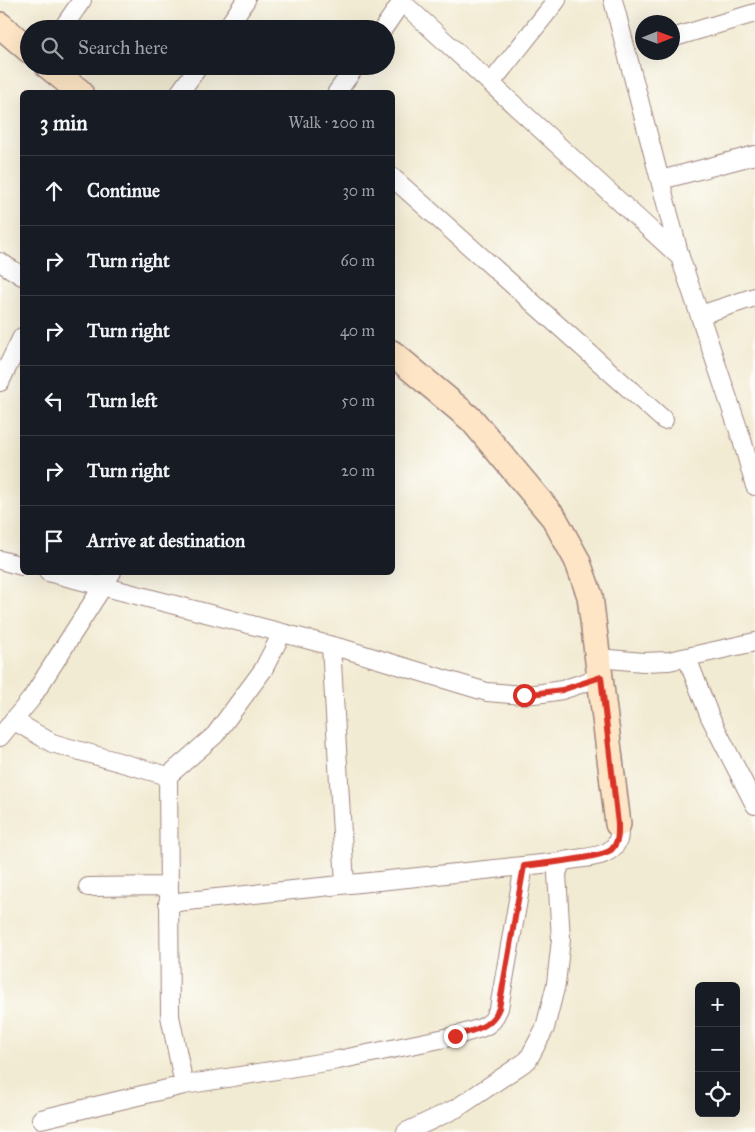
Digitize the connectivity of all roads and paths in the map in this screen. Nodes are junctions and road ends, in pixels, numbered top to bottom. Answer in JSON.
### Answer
{"nodes":[{"id":1,"x":82,"y":0,"type":"edge"},
{"id":2,"x":246,"y":0,"type":"edge"},
{"id":3,"x":557,"y":0,"type":"edge"},
{"id":4,"x":613,"y":0,"type":"edge"},
{"id":5,"x":402,"y":1,"type":"edge"},
{"id":6,"x":755,"y":13,"type":"edge"},
{"id":7,"x":68,"y":20,"type":"edge"},
{"id":8,"x":232,"y":20,"type":"edge"},
{"id":9,"x":389,"y":20,"type":"edge"},
{"id":10,"x":0,"y":25,"type":"edge"},
{"id":11,"x":680,"y":36,"type":"edge"},
{"id":12,"x":20,"y":42,"type":"edge"},
{"id":13,"x":634,"y":50,"type":"edge"},
{"id":14,"x":59,"y":75,"type":"edge"},
{"id":15,"x":192,"y":75,"type":"edge"},
{"id":16,"x":349,"y":75,"type":"edge"},
{"id":17,"x":491,"y":83,"type":"junction"},
{"id":18,"x":78,"y":90,"type":"edge"},
{"id":19,"x":181,"y":90,"type":"edge"},
{"id":20,"x":338,"y":90,"type":"edge"},
{"id":21,"x":755,"y":155,"type":"edge"},
{"id":22,"x":395,"y":180,"type":"edge"},
{"id":23,"x":661,"y":180,"type":"junction"},
{"id":24,"x":680,"y":256,"type":"junction"},
{"id":25,"x":0,"y":262,"type":"edge"},
{"id":26,"x":20,"y":275,"type":"edge"},
{"id":27,"x":755,"y":297,"type":"edge"},
{"id":28,"x":700,"y":314,"type":"junction"},
{"id":29,"x":20,"y":341,"type":"edge"},
{"id":30,"x":395,"y":356,"type":"edge"},
{"id":31,"x":0,"y":382,"type":"edge"},
{"id":32,"x":664,"y":420,"type":"dead end"},
{"id":33,"x":748,"y":438,"type":"edge"},
{"id":34,"x":755,"y":486,"type":"edge"},
{"id":35,"x":0,"y":560,"type":"edge"},
{"id":36,"x":20,"y":565,"type":"edge"},
{"id":37,"x":70,"y":575,"type":"edge"},
{"id":38,"x":108,"y":580,"type":"edge"},
{"id":39,"x":282,"y":633,"type":"junction"},
{"id":40,"x":755,"y":642,"type":"edge"},
{"id":41,"x":331,"y":646,"type":"junction"},
{"id":42,"x":686,"y":658,"type":"junction"},
{"id":43,"x":599,"y":668,"type":"junction"},
{"id":44,"x":13,"y":720,"type":"junction"},
{"id":45,"x":0,"y":737,"type":"edge"},
{"id":46,"x":168,"y":776,"type":"junction"},
{"id":47,"x":755,"y":806,"type":"edge"},
{"id":48,"x":618,"y":824,"type":"joint"},
{"id":49,"x":561,"y":862,"type":"junction"},
{"id":50,"x":524,"y":866,"type":"junction"},
{"id":51,"x":345,"y":884,"type":"junction"},
{"id":52,"x":88,"y":888,"type":"dead end"},
{"id":53,"x":168,"y":895,"type":"junction"},
{"id":54,"x":184,"y":1084,"type":"junction"},
{"id":55,"x":42,"y":1119,"type":"dead end"},
{"id":56,"x":406,"y":1132,"type":"edge"}],
"edges":[{"from":1,"to":7,"type":"street"},
{"from":2,"to":8,"type":"street"},
{"from":3,"to":17,"type":"street"},
{"from":4,"to":13,"type":"street"},
{"from":5,"to":9,"type":"street"},
{"from":5,"to":17,"type":"street"},
{"from":6,"to":11,"type":"street"},
{"from":10,"to":12,"type":"street"},
{"from":13,"to":23,"type":"street"},
{"from":14,"to":18,"type":"street"},
{"from":15,"to":19,"type":"street"},
{"from":16,"to":20,"type":"street"},
{"from":17,"to":24,"type":"street"},
{"from":21,"to":23,"type":"street"},
{"from":22,"to":32,"type":"street"},
{"from":23,"to":24,"type":"street"},
{"from":24,"to":28,"type":"street"},
{"from":25,"to":26,"type":"street"},
{"from":27,"to":28,"type":"street"},
{"from":28,"to":33,"type":"street"},
{"from":29,"to":31,"type":"street"},
{"from":30,"to":43,"type":"street"},
{"from":33,"to":34,"type":"street"},
{"from":35,"to":36,"type":"street"},
{"from":37,"to":38,"type":"street"},
{"from":38,"to":39,"type":"street"},
{"from":38,"to":44,"type":"street"},
{"from":39,"to":41,"type":"street"},
{"from":39,"to":46,"type":"street"},
{"from":40,"to":42,"type":"street"},
{"from":41,"to":43,"type":"street"},
{"from":41,"to":51,"type":"street"},
{"from":42,"to":43,"type":"street"},
{"from":42,"to":47,"type":"street"},
{"from":43,"to":48,"type":"street"},
{"from":44,"to":45,"type":"street"},
{"from":44,"to":46,"type":"street"},
{"from":46,"to":53,"type":"street"},
{"from":48,"to":49,"type":"street"},
{"from":49,"to":50,"type":"street"},
{"from":49,"to":56,"type":"street"},
{"from":50,"to":51,"type":"street"},
{"from":50,"to":54,"type":"street"},
{"from":51,"to":53,"type":"street"},
{"from":52,"to":53,"type":"street"},
{"from":53,"to":54,"type":"street"},
{"from":54,"to":55,"type":"street"}]}
